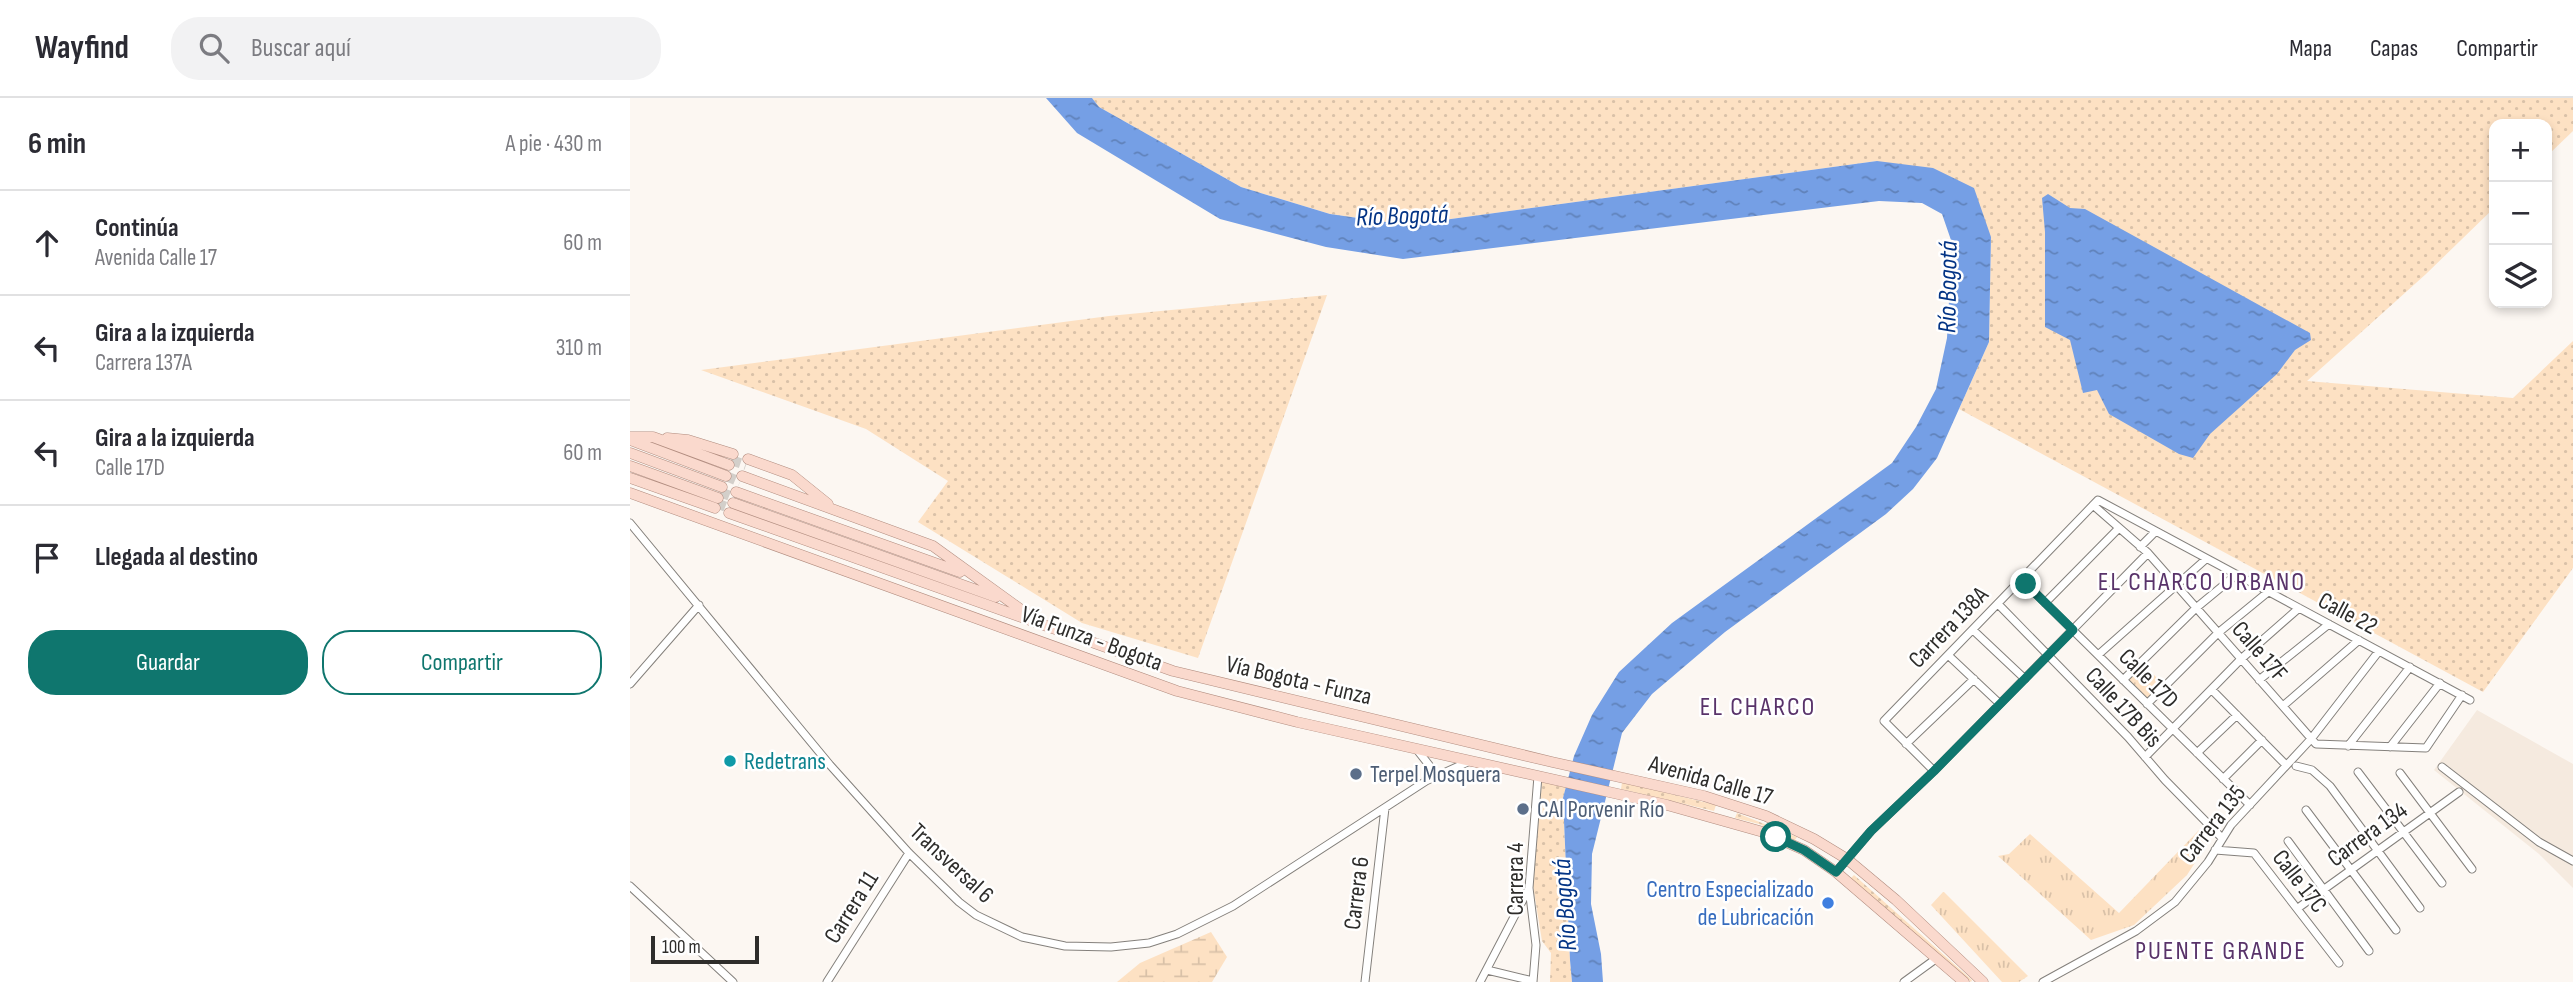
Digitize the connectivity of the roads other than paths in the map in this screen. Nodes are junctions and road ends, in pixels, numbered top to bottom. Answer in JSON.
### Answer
{"nodes":[{"id":1,"x":653,"y":436,"type":"junction"},
{"id":2,"x":631,"y":438,"type":"edge"},
{"id":3,"x":630,"y":447,"type":"edge"},
{"id":4,"x":630,"y":453,"type":"edge"},
{"id":5,"x":630,"y":459,"type":"edge"},
{"id":6,"x":630,"y":466,"type":"edge"},
{"id":7,"x":630,"y":472,"type":"edge"},
{"id":8,"x":630,"y":478,"type":"edge"},
{"id":9,"x":724,"y":481,"type":"junction"},
{"id":10,"x":738,"y":487,"type":"junction"},
{"id":11,"x":630,"y":493,"type":"edge"},
{"id":12,"x":2096,"y":503,"type":"junction"},
{"id":13,"x":834,"y":509,"type":"junction"},
{"id":14,"x":630,"y":523,"type":"edge"},
{"id":15,"x":2119,"y":528,"type":"junction"},
{"id":16,"x":2155,"y":532,"type":"junction"},
{"id":17,"x":2140,"y":547,"type":"junction"},
{"id":18,"x":941,"y":553,"type":"junction"},
{"id":19,"x":2148,"y":553,"type":"junction"},
{"id":20,"x":2206,"y":559,"type":"junction"},
{"id":21,"x":955,"y":564,"type":"junction"},
{"id":22,"x":2236,"y":575,"type":"junction"},
{"id":23,"x":973,"y":577,"type":"junction"},
{"id":24,"x":2021,"y":579,"type":"junction"},
{"id":25,"x":2175,"y":584,"type":"junction"},
{"id":26,"x":988,"y":588,"type":"junction"},
{"id":27,"x":2268,"y":592,"type":"junction"},
{"id":28,"x":1009,"y":602,"type":"junction"},
{"id":29,"x":2045,"y":603,"type":"junction"},
{"id":30,"x":1998,"y":604,"type":"junction"},
{"id":31,"x":699,"y":605,"type":"junction"},
{"id":32,"x":2196,"y":608,"type":"junction"},
{"id":33,"x":2299,"y":608,"type":"junction"},
{"id":34,"x":1029,"y":616,"type":"junction"},
{"id":35,"x":1041,"y":623,"type":"junction"},
{"id":36,"x":2329,"y":624,"type":"junction"},
{"id":37,"x":1973,"y":630,"type":"junction"},
{"id":38,"x":2073,"y":630,"type":"junction"},
{"id":39,"x":2218,"y":633,"type":"junction"},
{"id":40,"x":2359,"y":640,"type":"junction"},
{"id":41,"x":2379,"y":651,"type":"junction"},
{"id":42,"x":1948,"y":654,"type":"junction"},
{"id":43,"x":2048,"y":655,"type":"junction"},
{"id":44,"x":2098,"y":655,"type":"junction"},
{"id":45,"x":2241,"y":659,"type":"junction"},
{"id":46,"x":2410,"y":667,"type":"junction"},
{"id":47,"x":1974,"y":679,"type":"junction"},
{"id":48,"x":2025,"y":679,"type":"junction"},
{"id":49,"x":2123,"y":680,"type":"junction"},
{"id":50,"x":2259,"y":680,"type":"junction"},
{"id":51,"x":2440,"y":683,"type":"junction"},
{"id":52,"x":630,"y":684,"type":"edge"},
{"id":53,"x":1231,"y":686,"type":"junction"},
{"id":54,"x":2212,"y":690,"type":"junction"},
{"id":55,"x":1226,"y":704,"type":"junction"},
{"id":56,"x":2000,"y":704,"type":"junction"},
{"id":57,"x":2147,"y":704,"type":"junction"},
{"id":58,"x":2283,"y":706,"type":"junction"},
{"id":59,"x":2237,"y":715,"type":"junction"},
{"id":60,"x":2173,"y":729,"type":"junction"},
{"id":61,"x":2311,"y":738,"type":"junction"},
{"id":62,"x":2262,"y":740,"type":"junction"},
{"id":63,"x":1906,"y":744,"type":"junction"},
{"id":64,"x":2348,"y":746,"type":"junction"},
{"id":65,"x":2390,"y":747,"type":"junction"},
{"id":66,"x":1414,"y":748,"type":"junction"},
{"id":67,"x":2197,"y":753,"type":"junction"},
{"id":68,"x":2146,"y":757,"type":"junction"},
{"id":69,"x":1471,"y":761,"type":"junction"},
{"id":70,"x":2286,"y":765,"type":"junction"},
{"id":71,"x":2296,"y":766,"type":"dead end"},
{"id":72,"x":2442,"y":767,"type":"dead end"},
{"id":73,"x":1934,"y":771,"type":"junction"},
{"id":74,"x":2358,"y":772,"type":"dead end"},
{"id":75,"x":2400,"y":773,"type":"dead end"},
{"id":76,"x":1538,"y":776,"type":"junction"},
{"id":77,"x":1622,"y":777,"type":"joint"},
{"id":78,"x":1552,"y":779,"type":"joint"},
{"id":79,"x":2223,"y":779,"type":"junction"},
{"id":80,"x":1426,"y":780,"type":"junction"},
{"id":81,"x":2459,"y":792,"type":"dead end"},
{"id":82,"x":1732,"y":804,"type":"junction"},
{"id":83,"x":2250,"y":805,"type":"junction"},
{"id":84,"x":1385,"y":808,"type":"junction"},
{"id":85,"x":2306,"y":810,"type":"dead end"},
{"id":86,"x":2430,"y":813,"type":"junction"},
{"id":87,"x":1727,"y":820,"type":"junction"},
{"id":88,"x":2404,"y":831,"type":"junction"},
{"id":89,"x":2221,"y":837,"type":"junction"},
{"id":90,"x":2288,"y":841,"type":"dead end"},
{"id":91,"x":2215,"y":850,"type":"junction"},
{"id":92,"x":2378,"y":851,"type":"junction"},
{"id":93,"x":909,"y":853,"type":"junction"},
{"id":94,"x":1847,"y":859,"type":"junction"},
{"id":95,"x":2573,"y":861,"type":"edge"},
{"id":96,"x":2351,"y":869,"type":"junction"},
{"id":97,"x":2472,"y":869,"type":"dead end"},
{"id":98,"x":1836,"y":872,"type":"junction"},
{"id":99,"x":2442,"y":883,"type":"dead end"},
{"id":100,"x":630,"y":887,"type":"edge"},
{"id":101,"x":1529,"y":888,"type":"junction"},
{"id":102,"x":2325,"y":888,"type":"junction"},
{"id":103,"x":2298,"y":908,"type":"junction"},
{"id":104,"x":2420,"y":908,"type":"dead end"},
{"id":105,"x":2396,"y":930,"type":"dead end"},
{"id":106,"x":2369,"y":951,"type":"dead end"},
{"id":107,"x":1937,"y":958,"type":"junction"},
{"id":108,"x":2339,"y":963,"type":"dead end"},
{"id":109,"x":1487,"y":970,"type":"junction"},
{"id":110,"x":733,"y":982,"type":"edge"},
{"id":111,"x":827,"y":982,"type":"edge"},
{"id":112,"x":1365,"y":982,"type":"edge"},
{"id":113,"x":1480,"y":982,"type":"edge"},
{"id":114,"x":1533,"y":982,"type":"edge"},
{"id":115,"x":1903,"y":982,"type":"edge"},
{"id":116,"x":1964,"y":982,"type":"edge"},
{"id":117,"x":1983,"y":982,"type":"edge"},
{"id":118,"x":2043,"y":982,"type":"edge"}],
"edges":[{"from":1,"to":2,"type":"main road"},
{"from":1,"to":9,"type":"main road"},
{"from":1,"to":9,"type":"main road"},
{"from":2,"to":9,"type":"main road"},
{"from":3,"to":9,"type":"main road"},
{"from":4,"to":9,"type":"main road"},
{"from":5,"to":9,"type":"main road"},
{"from":6,"to":9,"type":"main road"},
{"from":7,"to":9,"type":"main road"},
{"from":8,"to":9,"type":"main road"},
{"from":10,"to":13,"type":"main road","name":"Vía Bogota - Funza"},
{"from":10,"to":13,"type":"main road","name":"Vía Bogota - Funza"},
{"from":10,"to":18,"type":"main road","name":"Vía Bogota - Funza"},
{"from":10,"to":21,"type":"main road","name":"Vía Bogota - Funza"},
{"from":10,"to":23,"type":"main road","name":"Vía Bogota - Funza"},
{"from":10,"to":26,"type":"main road","name":"Vía Bogota - Funza"},
{"from":10,"to":28,"type":"main road","name":"Vía Bogota - Funza"},
{"from":10,"to":34,"type":"main road","name":"Vía Bogota - Funza"},
{"from":10,"to":35,"type":"main road","name":"Vía Bogota - Funza"},
{"from":11,"to":55,"type":"main road","name":"Vía Funza - Bogota"},
{"from":12,"to":15,"type":"street","name":"Calle 17F"},
{"from":12,"to":16,"type":"street","name":"Calle 22"},
{"from":12,"to":24,"type":"street","name":"Carrera 138A"},
{"from":13,"to":18,"type":"main road","name":"Vía Bogota - Funza"},
{"from":14,"to":31,"type":"street","name":"Transversal 6"},
{"from":15,"to":17,"type":"street","name":"Calle 17F"},
{"from":15,"to":29,"type":"street"},
{"from":16,"to":17,"type":"street"},
{"from":16,"to":20,"type":"street","name":"Calle 22"},
{"from":17,"to":19,"type":"street","name":"Calle 17F"},
{"from":18,"to":21,"type":"main road","name":"Vía Bogota - Funza"},
{"from":19,"to":25,"type":"street","name":"Calle 17F"},
{"from":19,"to":38,"type":"street"},
{"from":20,"to":22,"type":"street","name":"Calle 22"},
{"from":20,"to":25,"type":"street"},
{"from":21,"to":23,"type":"main road","name":"Vía Bogota - Funza"},
{"from":22,"to":27,"type":"street","name":"Calle 22"},
{"from":22,"to":32,"type":"street"},
{"from":23,"to":26,"type":"main road","name":"Vía Bogota - Funza"},
{"from":24,"to":29,"type":"street","name":"Calle 17D"},
{"from":24,"to":30,"type":"street","name":"Carrera 138A"},
{"from":25,"to":32,"type":"street","name":"Calle 17F"},
{"from":25,"to":44,"type":"street"},
{"from":26,"to":28,"type":"main road","name":"Vía Bogota - Funza"},
{"from":27,"to":33,"type":"street","name":"Calle 22"},
{"from":27,"to":39,"type":"street"},
{"from":28,"to":34,"type":"main road","name":"Vía Bogota - Funza"},
{"from":29,"to":38,"type":"street","name":"Calle 17D"},
{"from":30,"to":37,"type":"street","name":"Carrera 138A"},
{"from":30,"to":43,"type":"street","name":"Calle 17B Bis"},
{"from":31,"to":52,"type":"street"},
{"from":31,"to":93,"type":"street","name":"Transversal 6"},
{"from":32,"to":39,"type":"street","name":"Calle 17F"},
{"from":32,"to":49,"type":"street"},
{"from":33,"to":36,"type":"street","name":"Calle 22"},
{"from":33,"to":45,"type":"street"},
{"from":34,"to":35,"type":"main road","name":"Vía Bogota - Funza"},
{"from":35,"to":53,"type":"main road","name":"Vía Bogota - Funza"},
{"from":36,"to":40,"type":"street","name":"Calle 22"},
{"from":36,"to":50,"type":"street"},
{"from":37,"to":42,"type":"street","name":"Carrera 138A"},
{"from":37,"to":48,"type":"street"},
{"from":38,"to":43,"type":"street"},
{"from":38,"to":44,"type":"street","name":"Calle 17D"},
{"from":39,"to":45,"type":"street","name":"Calle 17F"},
{"from":39,"to":57,"type":"street"},
{"from":40,"to":41,"type":"street","name":"Calle 22"},
{"from":40,"to":58,"type":"street"},
{"from":41,"to":46,"type":"street","name":"Calle 22"},
{"from":41,"to":61,"type":"street","name":"Carrera 135"},
{"from":42,"to":47,"type":"street"},
{"from":42,"to":63,"type":"street","name":"Carrera 138A"},
{"from":43,"to":48,"type":"street"},
{"from":43,"to":68,"type":"street","name":"Calle 17B Bis"},
{"from":44,"to":49,"type":"street","name":"Calle 17D"},
{"from":45,"to":50,"type":"street","name":"Calle 17F"},
{"from":45,"to":54,"type":"street"},
{"from":46,"to":51,"type":"street","name":"Calle 22"},
{"from":46,"to":64,"type":"street"},
{"from":47,"to":56,"type":"street"},
{"from":47,"to":63,"type":"street"},
{"from":48,"to":56,"type":"street"},
{"from":49,"to":57,"type":"street","name":"Calle 17D"},
{"from":50,"to":58,"type":"street","name":"Calle 17F"},
{"from":51,"to":65,"type":"street"},
{"from":51,"to":65,"type":"street","name":"Calle 22"},
{"from":53,"to":55,"type":"main road"},
{"from":53,"to":77,"type":"main road","name":"Vía Bogota - Funza"},
{"from":54,"to":59,"type":"street"},
{"from":54,"to":60,"type":"street"},
{"from":55,"to":66,"type":"main road","name":"Vía Funza - Bogota"},
{"from":56,"to":73,"type":"street"},
{"from":57,"to":60,"type":"street","name":"Calle 17D"},
{"from":58,"to":61,"type":"street","name":"Calle 17F"},
{"from":59,"to":62,"type":"street"},
{"from":59,"to":67,"type":"street"},
{"from":60,"to":67,"type":"street","name":"Calle 17D"},
{"from":60,"to":68,"type":"street"},
{"from":61,"to":64,"type":"street"},
{"from":61,"to":70,"type":"street","name":"Carrera 135"},
{"from":62,"to":70,"type":"street"},
{"from":62,"to":79,"type":"street"},
{"from":63,"to":73,"type":"street"},
{"from":64,"to":65,"type":"street"},
{"from":66,"to":69,"type":"main road","name":"Vía Funza - Bogota"},
{"from":66,"to":80,"type":"street"},
{"from":67,"to":79,"type":"street","name":"Calle 17D"},
{"from":68,"to":89,"type":"street","name":"Calle 17B Bis"},
{"from":69,"to":76,"type":"main road","name":"Vía Funza - Bogota"},
{"from":69,"to":80,"type":"street","name":"Transversal 6"},
{"from":70,"to":83,"type":"street","name":"Carrera 135"},
{"from":71,"to":92,"type":"street"},
{"from":72,"to":95,"type":"street"},
{"from":73,"to":94,"type":"street"},
{"from":74,"to":88,"type":"street"},
{"from":75,"to":86,"type":"street"},
{"from":76,"to":78,"type":"main road","name":"Vía Funza - Bogota"},
{"from":76,"to":101,"type":"street","name":"Carrera 4"},
{"from":77,"to":82,"type":"main road","name":"Avenida Calle 17"},
{"from":78,"to":87,"type":"main road","name":"Avenida Calle 17"},
{"from":79,"to":83,"type":"street","name":"Calle 17D"},
{"from":80,"to":84,"type":"street","name":"Transversal 6"},
{"from":81,"to":86,"type":"street","name":"Carrera 134"},
{"from":82,"to":87,"type":"main road"},
{"from":82,"to":94,"type":"main road","name":"Avenida Calle 17"},
{"from":83,"to":89,"type":"street","name":"Carrera 135"},
{"from":84,"to":93,"type":"street","name":"Transversal 6"},
{"from":84,"to":112,"type":"street","name":"Carrera 6"},
{"from":85,"to":96,"type":"street"},
{"from":86,"to":88,"type":"street","name":"Carrera 134"},
{"from":86,"to":97,"type":"street"},
{"from":87,"to":98,"type":"main road","name":"Avenida Calle 17"},
{"from":88,"to":92,"type":"street","name":"Carrera 134"},
{"from":88,"to":99,"type":"street"},
{"from":89,"to":91,"type":"street","name":"Carrera 135"},
{"from":90,"to":102,"type":"street"},
{"from":91,"to":103,"type":"street","name":"Calle 17C"},
{"from":91,"to":118,"type":"street","name":"Carrera 135"},
{"from":92,"to":96,"type":"street","name":"Carrera 134"},
{"from":92,"to":104,"type":"street"},
{"from":93,"to":111,"type":"street","name":"Carrera 11"},
{"from":94,"to":98,"type":"street"},
{"from":94,"to":117,"type":"main road","name":"Avenida Calle 17"},
{"from":96,"to":102,"type":"street","name":"Carrera 134"},
{"from":96,"to":105,"type":"street"},
{"from":98,"to":107,"type":"main road","name":"Avenida Calle 17"},
{"from":100,"to":110,"type":"street"},
{"from":101,"to":109,"type":"street"},
{"from":101,"to":114,"type":"street","name":"Carrera 4"},
{"from":102,"to":103,"type":"street","name":"Carrera 134"},
{"from":102,"to":106,"type":"street"},
{"from":103,"to":108,"type":"street","name":"Calle 17C"},
{"from":107,"to":115,"type":"street"},
{"from":107,"to":116,"type":"main road","name":"Avenida Calle 17"},
{"from":109,"to":113,"type":"street"},
{"from":109,"to":114,"type":"street"}]}
